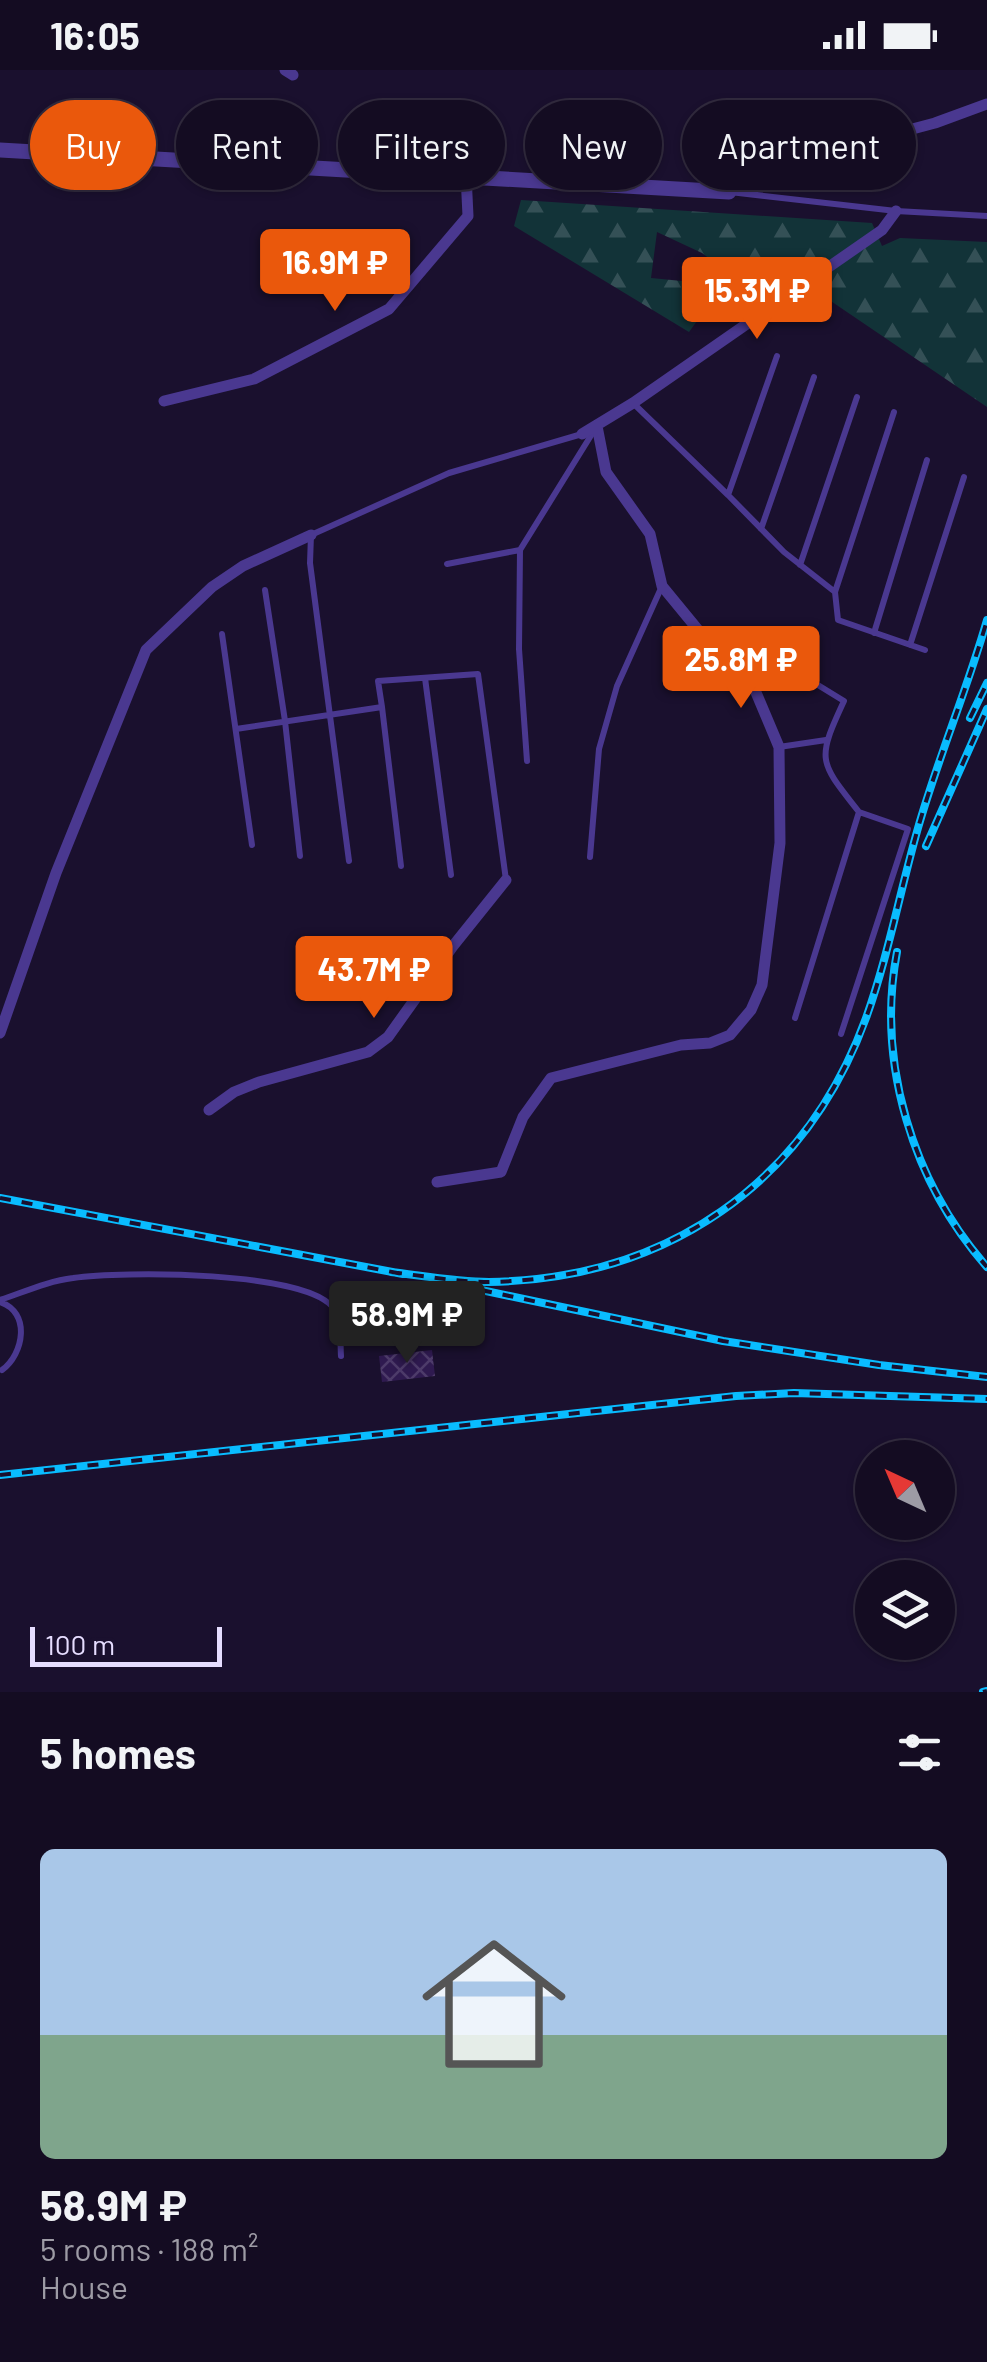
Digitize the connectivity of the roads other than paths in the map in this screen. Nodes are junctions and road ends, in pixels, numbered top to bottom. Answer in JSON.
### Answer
{"nodes":[{"id":1,"x":987,"y":104,"type":"edge"},
{"id":2,"x":0,"y":150,"type":"edge"},
{"id":3,"x":338,"y":168,"type":"edge"},
{"id":4,"x":505,"y":178,"type":"edge"},
{"id":5,"x":467,"y":190,"type":"edge"},
{"id":6,"x":729,"y":192,"type":"junction"},
{"id":7,"x":896,"y":211,"type":"junction"},
{"id":8,"x":987,"y":216,"type":"edge"},
{"id":9,"x":777,"y":356,"type":"dead end"},
{"id":10,"x":814,"y":377,"type":"dead end"},
{"id":11,"x":857,"y":397,"type":"dead end"},
{"id":12,"x":164,"y":401,"type":"dead end"},
{"id":13,"x":633,"y":403,"type":"junction"},
{"id":14,"x":894,"y":412,"type":"dead end"},
{"id":15,"x":597,"y":426,"type":"junction"},
{"id":16,"x":582,"y":434,"type":"joint"},
{"id":17,"x":926,"y":460,"type":"dead end"},
{"id":18,"x":964,"y":478,"type":"dead end"},
{"id":19,"x":728,"y":495,"type":"junction"},
{"id":20,"x":762,"y":529,"type":"junction"},
{"id":21,"x":311,"y":535,"type":"junction"},
{"id":22,"x":520,"y":550,"type":"junction"},
{"id":23,"x":446,"y":564,"type":"dead end"},
{"id":24,"x":800,"y":565,"type":"junction"},
{"id":25,"x":662,"y":586,"type":"junction"},
{"id":26,"x":266,"y":590,"type":"dead end"},
{"id":27,"x":835,"y":592,"type":"junction"},
{"id":28,"x":874,"y":633,"type":"junction"},
{"id":29,"x":222,"y":634,"type":"dead end"},
{"id":30,"x":708,"y":642,"type":"junction"},
{"id":31,"x":910,"y":645,"type":"junction"},
{"id":32,"x":924,"y":650,"type":"dead end"},
{"id":33,"x":425,"y":678,"type":"junction"},
{"id":34,"x":382,"y":707,"type":"junction"},
{"id":35,"x":330,"y":715,"type":"junction"},
{"id":36,"x":285,"y":722,"type":"junction"},
{"id":37,"x":236,"y":729,"type":"junction"},
{"id":38,"x":826,"y":740,"type":"junction"},
{"id":39,"x":779,"y":748,"type":"junction"},
{"id":40,"x":528,"y":761,"type":"dead end"},
{"id":41,"x":859,"y":812,"type":"junction"},
{"id":42,"x":252,"y":845,"type":"dead end"},
{"id":43,"x":300,"y":856,"type":"dead end"},
{"id":44,"x":590,"y":857,"type":"dead end"},
{"id":45,"x":350,"y":861,"type":"dead end"},
{"id":46,"x":401,"y":866,"type":"dead end"},
{"id":47,"x":450,"y":875,"type":"dead end"},
{"id":48,"x":506,"y":880,"type":"joint"},
{"id":49,"x":9,"y":1012,"type":"junction"},
{"id":50,"x":795,"y":1018,"type":"dead end"},
{"id":51,"x":0,"y":1022,"type":"edge"},
{"id":52,"x":0,"y":1033,"type":"edge"},
{"id":53,"x":842,"y":1034,"type":"dead end"},
{"id":54,"x":209,"y":1110,"type":"dead end"},
{"id":55,"x":437,"y":1182,"type":"dead end"},
{"id":56,"x":0,"y":1301,"type":"edge"},
{"id":57,"x":341,"y":1356,"type":"dead end"},
{"id":58,"x":2,"y":1370,"type":"edge"}],
"edges":[{"from":1,"to":6,"type":"street"},
{"from":2,"to":3,"type":"street"},
{"from":4,"to":6,"type":"street"},
{"from":5,"to":12,"type":"street"},
{"from":6,"to":7,"type":"lane"},
{"from":7,"to":8,"type":"lane"},
{"from":7,"to":13,"type":"street"},
{"from":9,"to":19,"type":"lane"},
{"from":10,"to":20,"type":"lane"},
{"from":11,"to":24,"type":"lane"},
{"from":13,"to":15,"type":"street"},
{"from":13,"to":19,"type":"lane"},
{"from":14,"to":27,"type":"lane"},
{"from":15,"to":16,"type":"street"},
{"from":15,"to":22,"type":"lane"},
{"from":15,"to":25,"type":"street"},
{"from":16,"to":21,"type":"lane"},
{"from":17,"to":28,"type":"lane"},
{"from":18,"to":31,"type":"lane"},
{"from":19,"to":20,"type":"lane"},
{"from":20,"to":24,"type":"lane"},
{"from":21,"to":35,"type":"lane"},
{"from":21,"to":49,"type":"street"},
{"from":22,"to":23,"type":"lane"},
{"from":22,"to":40,"type":"lane"},
{"from":24,"to":27,"type":"lane"},
{"from":25,"to":30,"type":"street"},
{"from":25,"to":44,"type":"lane"},
{"from":26,"to":36,"type":"lane"},
{"from":27,"to":28,"type":"lane"},
{"from":28,"to":31,"type":"lane"},
{"from":29,"to":37,"type":"lane"},
{"from":30,"to":38,"type":"lane"},
{"from":30,"to":39,"type":"street"},
{"from":31,"to":32,"type":"lane"},
{"from":33,"to":34,"type":"lane"},
{"from":33,"to":47,"type":"lane"},
{"from":33,"to":48,"type":"lane"},
{"from":34,"to":35,"type":"lane"},
{"from":34,"to":46,"type":"lane"},
{"from":35,"to":36,"type":"lane"},
{"from":35,"to":45,"type":"lane"},
{"from":36,"to":37,"type":"lane"},
{"from":36,"to":43,"type":"lane"},
{"from":37,"to":42,"type":"lane"},
{"from":38,"to":39,"type":"lane"},
{"from":38,"to":41,"type":"lane"},
{"from":39,"to":55,"type":"street"},
{"from":41,"to":50,"type":"lane"},
{"from":41,"to":53,"type":"lane"},
{"from":48,"to":54,"type":"street"},
{"from":49,"to":51,"type":"street"},
{"from":49,"to":52,"type":"street"},
{"from":56,"to":57,"type":"lane"},
{"from":56,"to":58,"type":"lane"}]}
